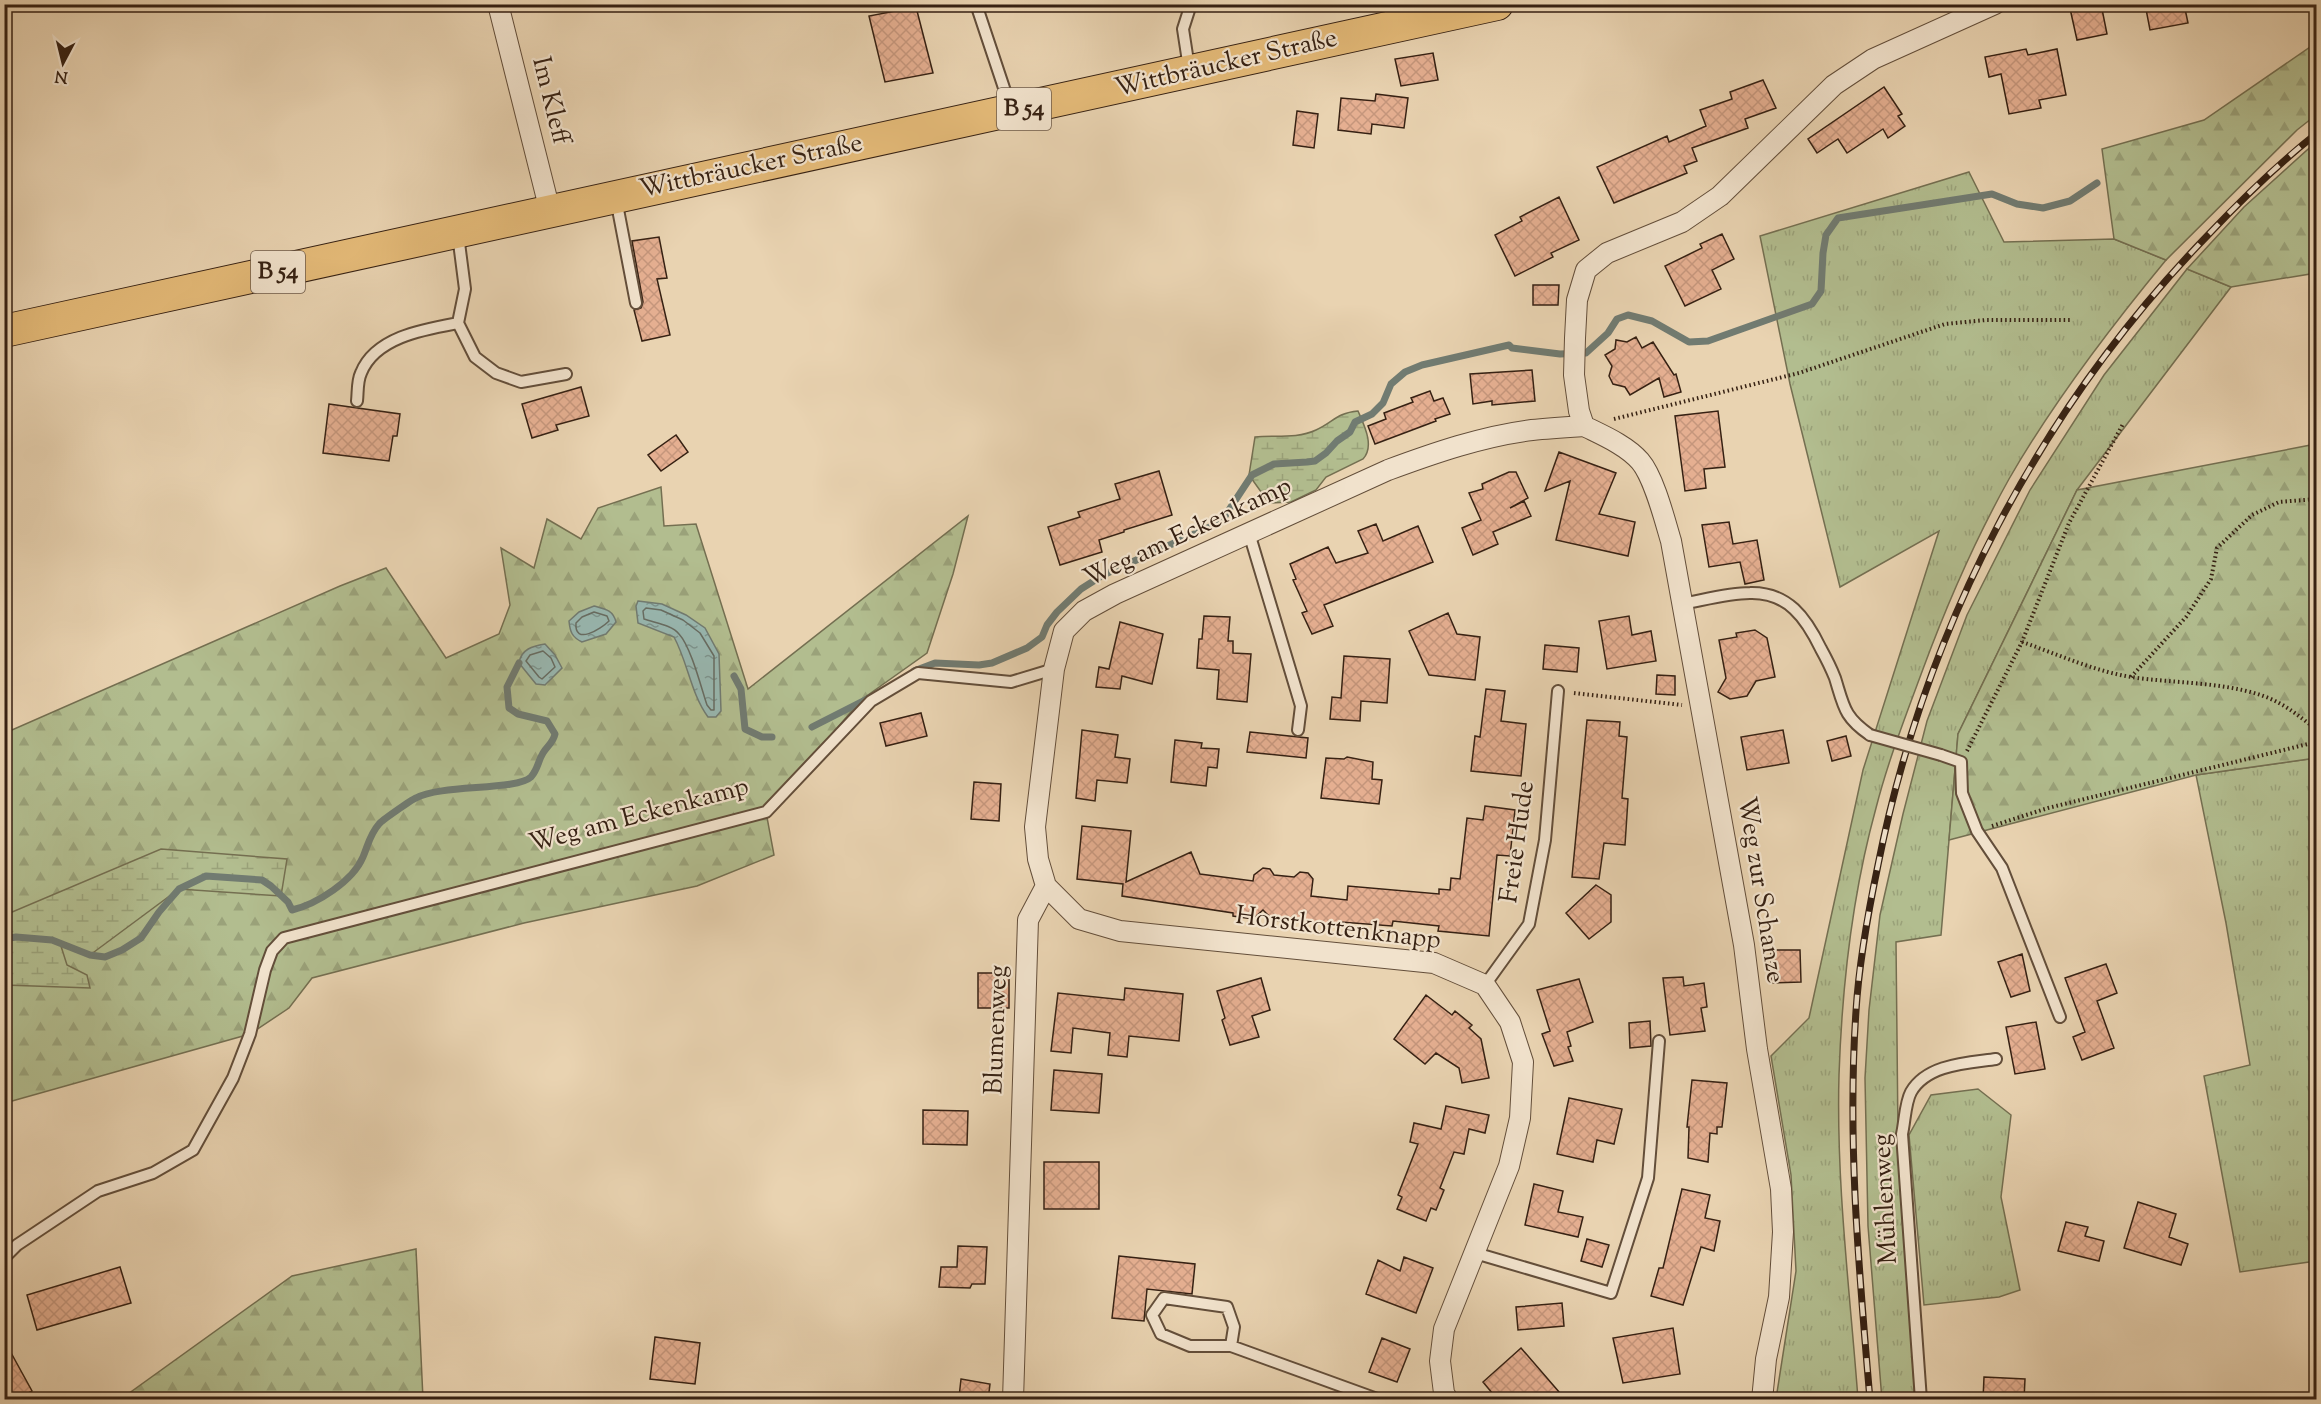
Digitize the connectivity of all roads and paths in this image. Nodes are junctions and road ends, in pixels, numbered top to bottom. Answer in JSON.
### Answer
{"nodes":[{"id":1,"x":498,"y":4,"type":"edge"},
{"id":2,"x":976,"y":4,"type":"edge"},
{"id":3,"x":1191,"y":4,"type":"edge"},
{"id":4,"x":1497,"y":4,"type":"edge"},
{"id":5,"x":1995,"y":4,"type":"edge"},
{"id":6,"x":1190,"y":72,"type":"junction"},
{"id":7,"x":1012,"y":112,"type":"junction"},
{"id":8,"x":616,"y":196,"type":"junction"},
{"id":9,"x":550,"y":211,"type":"junction"},
{"id":10,"x":458,"y":232,"type":"junction"},
{"id":11,"x":636,"y":303,"type":"dead end"},
{"id":12,"x":2072,"y":320,"type":"dead end"},
{"id":13,"x":458,"y":322,"type":"junction"},
{"id":14,"x":4,"y":331,"type":"edge"},
{"id":15,"x":566,"y":374,"type":"dead end"},
{"id":16,"x":357,"y":401,"type":"dead end"},
{"id":17,"x":2122,"y":424,"type":"dead end"},
{"id":18,"x":1584,"y":426,"type":"junction"},
{"id":19,"x":2316,"y":499,"type":"edge"},
{"id":20,"x":1249,"y":533,"type":"junction"},
{"id":21,"x":1682,"y":604,"type":"junction"},
{"id":22,"x":2022,"y":642,"type":"junction"},
{"id":23,"x":1054,"y":669,"type":"junction"},
{"id":24,"x":2131,"y":677,"type":"junction"},
{"id":25,"x":1558,"y":691,"type":"joint"},
{"id":26,"x":1701,"y":707,"type":"junction"},
{"id":27,"x":2316,"y":729,"type":"edge"},
{"id":28,"x":1298,"y":730,"type":"dead end"},
{"id":29,"x":2316,"y":742,"type":"edge"},
{"id":30,"x":1961,"y":762,"type":"junction"},
{"id":31,"x":1977,"y":831,"type":"junction"},
{"id":32,"x":1046,"y":886,"type":"junction"},
{"id":33,"x":1485,"y":985,"type":"junction"},
{"id":34,"x":2060,"y":1017,"type":"dead end"},
{"id":35,"x":1659,"y":1041,"type":"dead end"},
{"id":36,"x":1996,"y":1059,"type":"dead end"},
{"id":37,"x":1474,"y":1253,"type":"junction"},
{"id":38,"x":4,"y":1258,"type":"edge"},
{"id":39,"x":1231,"y":1346,"type":"junction"},
{"id":40,"x":1442,"y":1398,"type":"edge"},
{"id":41,"x":1013,"y":1400,"type":"edge"},
{"id":42,"x":1380,"y":1400,"type":"edge"},
{"id":43,"x":1762,"y":1400,"type":"edge"},
{"id":44,"x":1921,"y":1400,"type":"edge"}],
"edges":[{"from":1,"to":9,"type":"street","name":"Im Kleff"},
{"from":2,"to":7,"type":"lane"},
{"from":3,"to":6,"type":"lane"},
{"from":4,"to":6,"type":"main road","name":"Wittbräucker Straße","number":"B 54"},
{"from":5,"to":18,"type":"street"},
{"from":6,"to":7,"type":"main road","name":"Wittbräucker Straße","number":"B 54"},
{"from":7,"to":8,"type":"main road","name":"Wittbräucker Straße","number":"B 54"},
{"from":8,"to":9,"type":"main road","name":"Wittbräucker Straße","number":"B 54"},
{"from":8,"to":11,"type":"lane"},
{"from":9,"to":10,"type":"main road","name":"Wittbräucker Straße","number":"B 54"},
{"from":10,"to":13,"type":"lane"},
{"from":10,"to":14,"type":"main road","name":"Wittbräucker Straße","number":"B 54"},
{"from":12,"to":18,"type":"path"},
{"from":13,"to":15,"type":"lane"},
{"from":13,"to":16,"type":"lane"},
{"from":17,"to":22,"type":"path"},
{"from":18,"to":20,"type":"street","name":"Weg am Eckenkamp"},
{"from":18,"to":21,"type":"street","name":"Weg zur Schanze"},
{"from":19,"to":24,"type":"path"},
{"from":20,"to":23,"type":"street","name":"Weg am Eckenkamp"},
{"from":20,"to":28,"type":"lane"},
{"from":21,"to":26,"type":"street","name":"Weg zur Schanze"},
{"from":21,"to":30,"type":"lane","bridge":true},
{"from":22,"to":24,"type":"path"},
{"from":22,"to":30,"type":"path"},
{"from":23,"to":32,"type":"street"},
{"from":23,"to":38,"type":"lane","name":"Weg am Eckenkamp"},
{"from":24,"to":27,"type":"path"},
{"from":25,"to":26,"type":"path"},
{"from":25,"to":33,"type":"lane","name":"Freie Hude"},
{"from":26,"to":43,"type":"street","name":"Weg zur Schanze"},
{"from":29,"to":31,"type":"path"},
{"from":30,"to":31,"type":"lane"},
{"from":31,"to":34,"type":"lane"},
{"from":32,"to":33,"type":"street","name":"Horstkottenknapp"},
{"from":32,"to":41,"type":"street","name":"Blumenweg"},
{"from":33,"to":37,"type":"street"},
{"from":35,"to":37,"type":"lane"},
{"from":36,"to":44,"type":"lane","name":"Mühlenweg"},
{"from":37,"to":40,"type":"street"},
{"from":39,"to":39,"type":"lane"},
{"from":39,"to":42,"type":"lane"}]}
